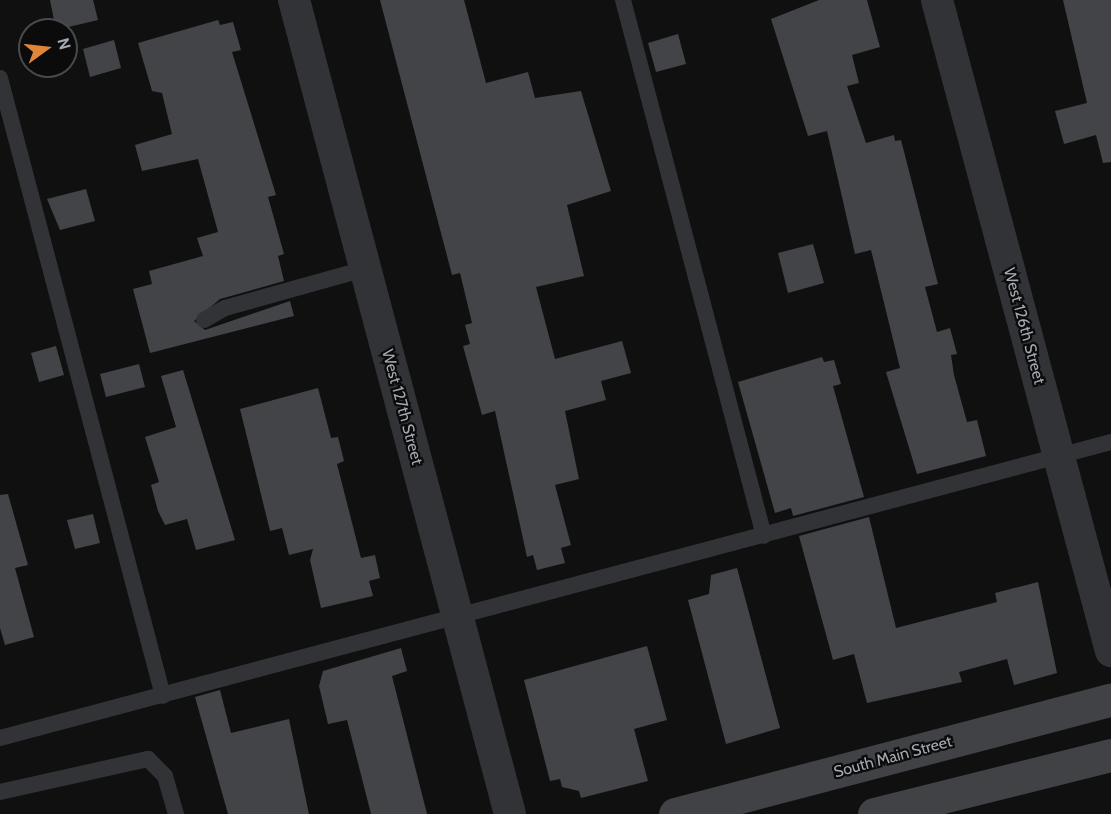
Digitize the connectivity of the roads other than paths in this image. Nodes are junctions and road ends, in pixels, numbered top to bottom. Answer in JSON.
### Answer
{"nodes":[{"id":1,"x":294,"y":0,"type":"edge"},
{"id":2,"x":623,"y":0,"type":"edge"},
{"id":3,"x":937,"y":0,"type":"edge"},
{"id":4,"x":0,"y":78,"type":"edge"},
{"id":5,"x":365,"y":269,"type":"junction"},
{"id":6,"x":204,"y":320,"type":"dead end"},
{"id":7,"x":1111,"y":442,"type":"edge"},
{"id":8,"x":1059,"y":455,"type":"junction"},
{"id":9,"x":764,"y":536,"type":"junction"},
{"id":10,"x":458,"y":619,"type":"junction"},
{"id":11,"x":1111,"y":651,"type":"edge"},
{"id":12,"x":163,"y":696,"type":"junction"},
{"id":13,"x":1111,"y":700,"type":"edge"},
{"id":14,"x":0,"y":738,"type":"edge"},
{"id":15,"x":1111,"y":754,"type":"edge"},
{"id":16,"x":0,"y":792,"type":"edge"},
{"id":17,"x":176,"y":814,"type":"edge"},
{"id":18,"x":510,"y":814,"type":"edge"},
{"id":19,"x":675,"y":814,"type":"edge"},
{"id":20,"x":874,"y":814,"type":"edge"}],
"edges":[{"from":1,"to":5,"type":"street","name":"West 127th Street"},
{"from":2,"to":9,"type":"lane"},
{"from":3,"to":8,"type":"street","name":"West 126th Street"},
{"from":4,"to":12,"type":"lane"},
{"from":5,"to":6,"type":"lane"},
{"from":5,"to":10,"type":"street","name":"West 127th Street"},
{"from":7,"to":8,"type":"lane"},
{"from":8,"to":9,"type":"lane"},
{"from":8,"to":11,"type":"street","name":"West 126th Street"},
{"from":9,"to":10,"type":"lane"},
{"from":10,"to":12,"type":"lane"},
{"from":10,"to":18,"type":"street","name":"West 127th Street"},
{"from":12,"to":14,"type":"lane"},
{"from":13,"to":19,"type":"main road","name":"South Main Street"},
{"from":15,"to":20,"type":"main road"},
{"from":16,"to":17,"type":"lane"}]}
